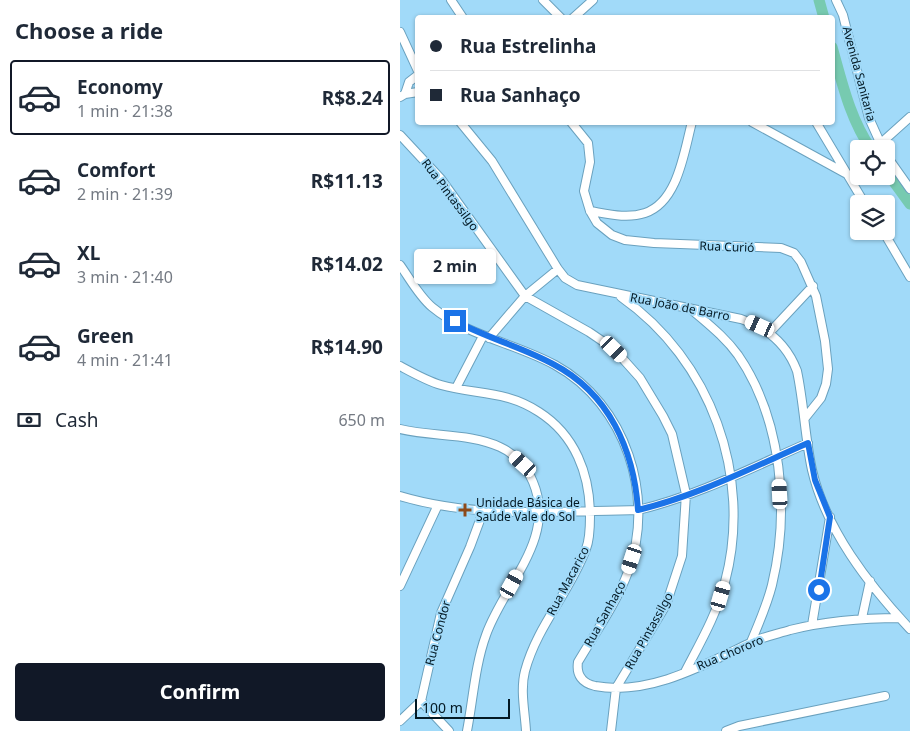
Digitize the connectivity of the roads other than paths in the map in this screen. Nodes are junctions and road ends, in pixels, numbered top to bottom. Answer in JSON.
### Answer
{"nodes":[{"id":1,"x":451,"y":0,"type":"edge"},
{"id":2,"x":543,"y":0,"type":"edge"},
{"id":3,"x":593,"y":0,"type":"edge"},
{"id":4,"x":836,"y":0,"type":"edge"},
{"id":5,"x":462,"y":15,"type":"edge"},
{"id":6,"x":558,"y":15,"type":"edge"},
{"id":7,"x":576,"y":15,"type":"edge"},
{"id":8,"x":400,"y":32,"type":"edge"},
{"id":9,"x":415,"y":64,"type":"edge"},
{"id":10,"x":415,"y":77,"type":"edge"},
{"id":11,"x":415,"y":93,"type":"edge"},
{"id":12,"x":402,"y":95,"type":"edge"},
{"id":13,"x":910,"y":116,"type":"edge"},
{"id":14,"x":462,"y":125,"type":"edge"},
{"id":15,"x":573,"y":125,"type":"edge"},
{"id":16,"x":691,"y":125,"type":"edge"},
{"id":17,"x":757,"y":125,"type":"edge"},
{"id":18,"x":818,"y":125,"type":"edge"},
{"id":19,"x":400,"y":135,"type":"edge"},
{"id":20,"x":878,"y":140,"type":"edge"},
{"id":21,"x":887,"y":140,"type":"edge"},
{"id":22,"x":895,"y":168,"type":"edge"},
{"id":23,"x":845,"y":173,"type":"junction"},
{"id":24,"x":910,"y":189,"type":"edge"},
{"id":25,"x":859,"y":195,"type":"edge"},
{"id":26,"x":590,"y":211,"type":"junction"},
{"id":27,"x":888,"y":240,"type":"edge"},
{"id":28,"x":400,"y":265,"type":"edge"},
{"id":29,"x":558,"y":270,"type":"junction"},
{"id":30,"x":910,"y":277,"type":"edge"},
{"id":31,"x":813,"y":286,"type":"junction"},
{"id":32,"x":617,"y":295,"type":"junction"},
{"id":33,"x":525,"y":296,"type":"junction"},
{"id":34,"x":690,"y":308,"type":"junction"},
{"id":35,"x":770,"y":332,"type":"junction"},
{"id":36,"x":486,"y":337,"type":"junction"},
{"id":37,"x":400,"y":366,"type":"edge"},
{"id":38,"x":456,"y":388,"type":"junction"},
{"id":39,"x":805,"y":418,"type":"junction"},
{"id":40,"x":400,"y":430,"type":"edge"},
{"id":41,"x":808,"y":443,"type":"junction"},
{"id":42,"x":777,"y":456,"type":"junction"},
{"id":43,"x":732,"y":477,"type":"junction"},
{"id":44,"x":686,"y":494,"type":"junction"},
{"id":45,"x":400,"y":496,"type":"edge"},
{"id":46,"x":437,"y":507,"type":"junction"},
{"id":47,"x":590,"y":510,"type":"junction"},
{"id":48,"x":638,"y":510,"type":"junction"},
{"id":49,"x":541,"y":511,"type":"junction"},
{"id":50,"x":482,"y":512,"type":"junction"},
{"id":51,"x":830,"y":517,"type":"junction"},
{"id":52,"x":870,"y":581,"type":"junction"},
{"id":53,"x":400,"y":586,"type":"edge"},
{"id":54,"x":862,"y":618,"type":"junction"},
{"id":55,"x":900,"y":618,"type":"junction"},
{"id":56,"x":812,"y":625,"type":"junction"},
{"id":57,"x":910,"y":629,"type":"edge"},
{"id":58,"x":752,"y":642,"type":"junction"},
{"id":59,"x":578,"y":662,"type":"joint"},
{"id":60,"x":685,"y":672,"type":"junction"},
{"id":61,"x":616,"y":688,"type":"junction"},
{"id":62,"x":885,"y":696,"type":"dead end"},
{"id":63,"x":421,"y":701,"type":"junction"},
{"id":64,"x":401,"y":719,"type":"edge"},
{"id":65,"x":449,"y":731,"type":"edge"},
{"id":66,"x":467,"y":731,"type":"edge"},
{"id":67,"x":526,"y":731,"type":"edge"},
{"id":68,"x":611,"y":731,"type":"edge"},
{"id":69,"x":726,"y":731,"type":"edge"}],
"edges":[{"from":1,"to":5,"type":"street"},
{"from":2,"to":6,"type":"street"},
{"from":3,"to":7,"type":"street"},
{"from":4,"to":20,"type":"street","name":"Avenida Sanitaria"},
{"from":8,"to":9,"type":"street"},
{"from":10,"to":12,"type":"street"},
{"from":11,"to":12,"type":"street"},
{"from":13,"to":21,"type":"street"},
{"from":14,"to":29,"type":"street","name":"Rua João de Barro"},
{"from":15,"to":26,"type":"street","name":"Rua Curió"},
{"from":16,"to":26,"type":"street"},
{"from":17,"to":23,"type":"street"},
{"from":18,"to":23,"type":"street"},
{"from":19,"to":33,"type":"street","name":"Rua Pintassilgo"},
{"from":22,"to":24,"type":"street"},
{"from":23,"to":25,"type":"street"},
{"from":26,"to":31,"type":"street","name":"Rua Curió"},
{"from":27,"to":30,"type":"street"},
{"from":28,"to":36,"type":"street","name":"Rua Sanhaço"},
{"from":29,"to":32,"type":"street","name":"Rua João de Barro"},
{"from":29,"to":33,"type":"street"},
{"from":31,"to":35,"type":"street"},
{"from":31,"to":39,"type":"street","name":"Rua Curió"},
{"from":32,"to":34,"type":"street","name":"Rua João de Barro"},
{"from":32,"to":43,"type":"street"},
{"from":33,"to":36,"type":"street"},
{"from":33,"to":44,"type":"street","name":"Rua Pintassilgo"},
{"from":34,"to":35,"type":"street","name":"Rua João de Barro"},
{"from":34,"to":42,"type":"street"},
{"from":35,"to":39,"type":"street","name":"Rua João de Barro"},
{"from":36,"to":38,"type":"street"},
{"from":36,"to":48,"type":"street","name":"Rua Sanhaço"},
{"from":37,"to":38,"type":"street","name":"Rua Macarico"},
{"from":38,"to":47,"type":"street","name":"Rua Macarico"},
{"from":39,"to":41,"type":"street","name":"Rua João de Barro"},
{"from":40,"to":49,"type":"street"},
{"from":41,"to":42,"type":"street"},
{"from":41,"to":51,"type":"street","name":"Rua João de Barro"},
{"from":42,"to":43,"type":"street"},
{"from":42,"to":58,"type":"street"},
{"from":43,"to":44,"type":"street"},
{"from":43,"to":60,"type":"street"},
{"from":44,"to":48,"type":"street"},
{"from":44,"to":61,"type":"street","name":"Rua Pintassilgo"},
{"from":45,"to":46,"type":"street"},
{"from":46,"to":50,"type":"street"},
{"from":46,"to":53,"type":"street"},
{"from":47,"to":48,"type":"street"},
{"from":47,"to":49,"type":"street"},
{"from":47,"to":67,"type":"street","name":"Rua Macarico"},
{"from":48,"to":59,"type":"street","name":"Rua Sanhaço"},
{"from":49,"to":50,"type":"street"},
{"from":49,"to":66,"type":"street"},
{"from":50,"to":63,"type":"street","name":"Rua Condor"},
{"from":51,"to":52,"type":"street","name":"Rua João de Barro"},
{"from":51,"to":56,"type":"street"},
{"from":52,"to":54,"type":"street"},
{"from":52,"to":55,"type":"street","name":"Rua João de Barro"},
{"from":54,"to":55,"type":"street","name":"Rua Chororo"},
{"from":54,"to":56,"type":"street","name":"Rua Chororo"},
{"from":55,"to":57,"type":"street","name":"Rua João de Barro"},
{"from":56,"to":58,"type":"street","name":"Rua Chororo"},
{"from":58,"to":60,"type":"street","name":"Rua Chororo"},
{"from":59,"to":61,"type":"street","name":"Rua Chororo"},
{"from":60,"to":61,"type":"street","name":"Rua Chororo"},
{"from":61,"to":68,"type":"street","name":"Rua Pintassilgo"},
{"from":62,"to":69,"type":"street"},
{"from":63,"to":64,"type":"street"},
{"from":63,"to":65,"type":"street"}]}
